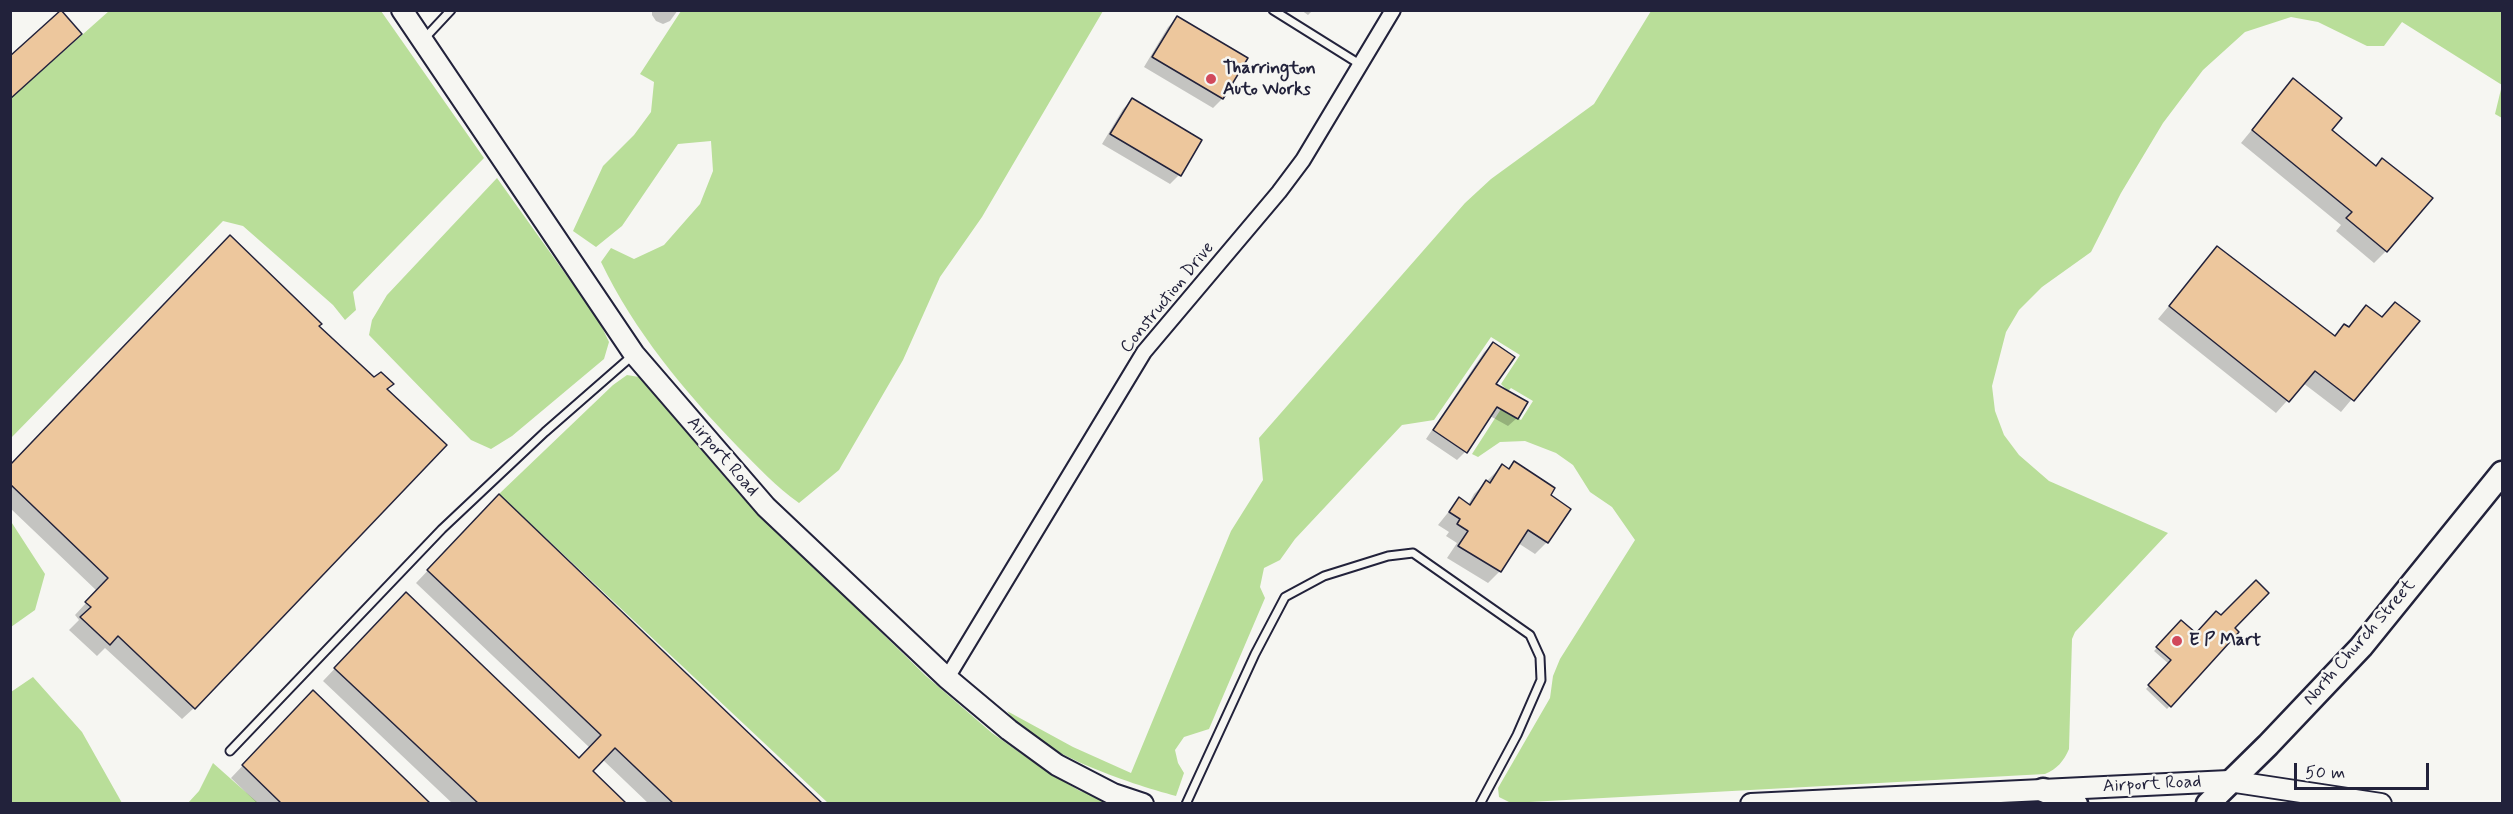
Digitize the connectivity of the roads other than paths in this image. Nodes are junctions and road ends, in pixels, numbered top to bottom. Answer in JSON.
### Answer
{"nodes":[{"id":1,"x":402,"y":10,"type":"edge"},
{"id":2,"x":451,"y":10,"type":"edge"},
{"id":3,"x":1273,"y":10,"type":"edge"},
{"id":4,"x":1393,"y":10,"type":"edge"},
{"id":5,"x":423,"y":39,"type":"junction"},
{"id":6,"x":1361,"y":65,"type":"junction"},
{"id":7,"x":634,"y":354,"type":"junction"},
{"id":8,"x":2502,"y":474,"type":"edge"},
{"id":9,"x":947,"y":678,"type":"junction"},
{"id":10,"x":230,"y":751,"type":"dead end"},
{"id":11,"x":2229,"y":781,"type":"junction"},
{"id":12,"x":2043,"y":789,"type":"junction"},
{"id":13,"x":1143,"y":804,"type":"edge"},
{"id":14,"x":1186,"y":804,"type":"edge"},
{"id":15,"x":1480,"y":804,"type":"edge"},
{"id":16,"x":1751,"y":804,"type":"edge"},
{"id":17,"x":2076,"y":804,"type":"edge"},
{"id":18,"x":2208,"y":804,"type":"edge"},
{"id":19,"x":2381,"y":804,"type":"edge"}],
"edges":[{"from":1,"to":5,"type":"main road","name":"Airport Road"},
{"from":2,"to":5,"type":"lane"},
{"from":3,"to":6,"type":"lane"},
{"from":4,"to":6,"type":"street","name":"Construction Drive"},
{"from":5,"to":7,"type":"main road","name":"Airport Road"},
{"from":6,"to":9,"type":"street","name":"Construction Drive"},
{"from":7,"to":9,"type":"main road","name":"Airport Road"},
{"from":7,"to":10,"type":"lane"},
{"from":8,"to":11,"type":"main road","name":"North Church Street"},
{"from":9,"to":13,"type":"main road","name":"Airport Road"},
{"from":11,"to":12,"type":"main road","name":"Airport Road"},
{"from":11,"to":18,"type":"main road","name":"North Church Street"},
{"from":11,"to":19,"type":"main road","name":"Airport Road"},
{"from":12,"to":16,"type":"main road","name":"Airport Road"},
{"from":12,"to":17,"type":"main road"},
{"from":14,"to":15,"type":"lane"}]}
